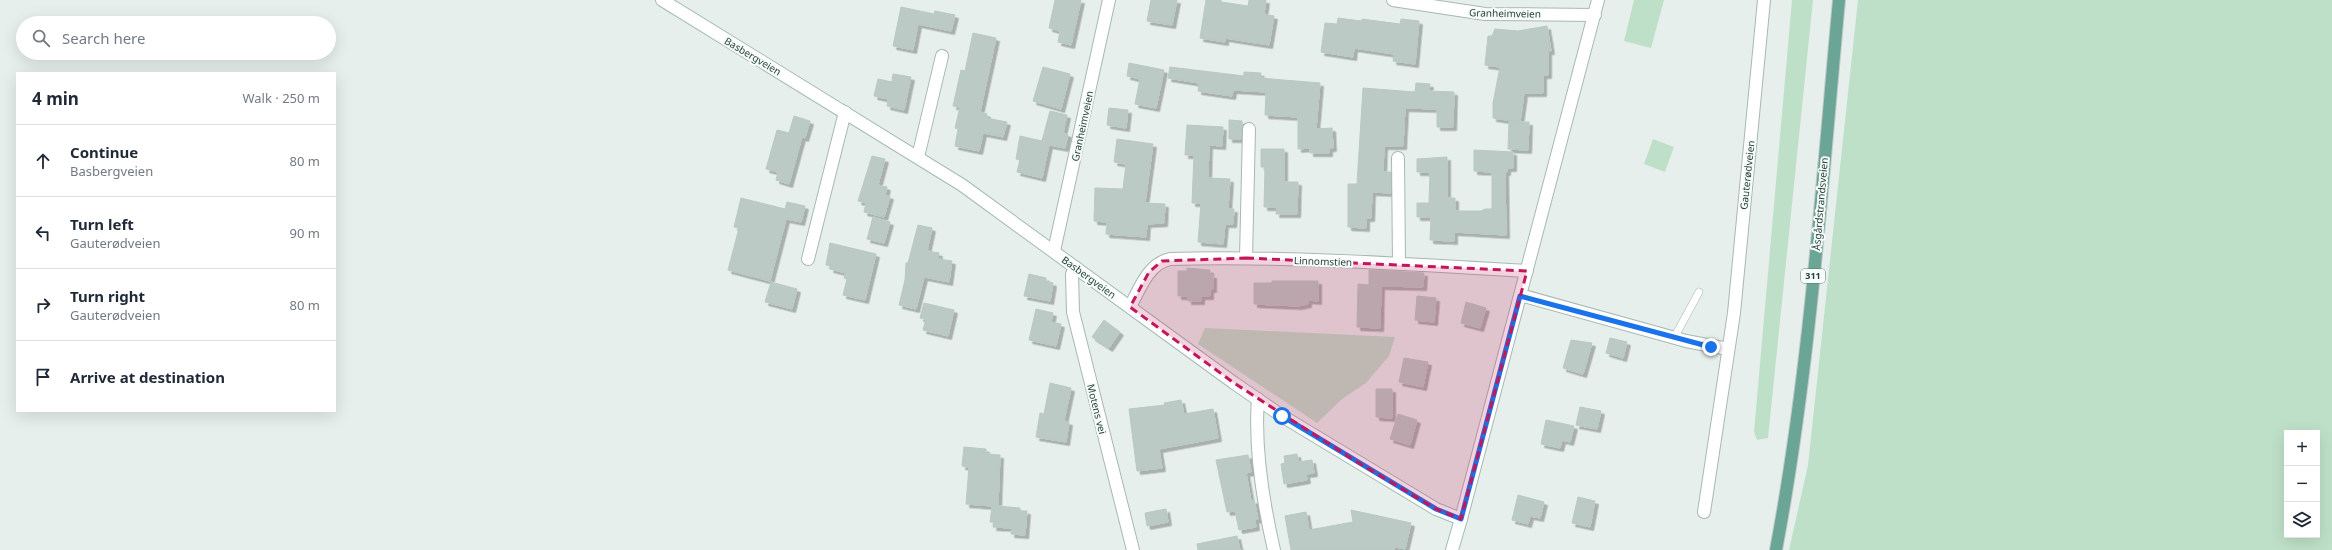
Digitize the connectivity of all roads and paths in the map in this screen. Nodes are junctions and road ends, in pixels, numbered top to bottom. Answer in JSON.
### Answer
{"nodes":[{"id":1,"x":662,"y":0,"type":"edge"},
{"id":2,"x":1109,"y":0,"type":"edge"},
{"id":3,"x":1393,"y":0,"type":"edge"},
{"id":4,"x":1598,"y":0,"type":"edge"},
{"id":5,"x":1764,"y":0,"type":"edge"},
{"id":6,"x":1839,"y":0,"type":"edge"},
{"id":7,"x":1595,"y":15,"type":"junction"},
{"id":8,"x":942,"y":56,"type":"dead end"},
{"id":9,"x":845,"y":112,"type":"junction"},
{"id":10,"x":1249,"y":129,"type":"dead end"},
{"id":11,"x":918,"y":157,"type":"junction"},
{"id":12,"x":1398,"y":158,"type":"dead end"},
{"id":13,"x":1054,"y":252,"type":"junction"},
{"id":14,"x":1246,"y":258,"type":"junction"},
{"id":15,"x":808,"y":259,"type":"dead end"},
{"id":16,"x":1399,"y":264,"type":"junction"},
{"id":17,"x":1075,"y":267,"type":"junction"},
{"id":18,"x":1527,"y":271,"type":"junction"},
{"id":19,"x":1699,"y":292,"type":"dead end"},
{"id":20,"x":1520,"y":296,"type":"junction"},
{"id":21,"x":1130,"y":307,"type":"junction"},
{"id":22,"x":1674,"y":338,"type":"junction"},
{"id":23,"x":1728,"y":349,"type":"junction"},
{"id":24,"x":1258,"y":399,"type":"junction"},
{"id":25,"x":1704,"y":512,"type":"dead end"},
{"id":26,"x":1461,"y":519,"type":"junction"},
{"id":27,"x":1133,"y":550,"type":"edge"},
{"id":28,"x":1274,"y":550,"type":"edge"},
{"id":29,"x":1452,"y":550,"type":"edge"},
{"id":30,"x":1776,"y":550,"type":"edge"}],
"edges":[{"from":1,"to":9,"type":"street","name":"Basbergveien"},
{"from":2,"to":13,"type":"street","name":"Granheimveien"},
{"from":3,"to":7,"type":"street","name":"Granheimveien"},
{"from":4,"to":7,"type":"street"},
{"from":5,"to":23,"type":"street","name":"Gauterødveien"},
{"from":6,"to":30,"type":"main road","name":"Åsgårdstrandsveien","number":"311"},
{"from":7,"to":18,"type":"street"},
{"from":8,"to":11,"type":"street"},
{"from":9,"to":11,"type":"street","name":"Basbergveien"},
{"from":9,"to":15,"type":"street"},
{"from":10,"to":14,"type":"street"},
{"from":11,"to":13,"type":"street","name":"Basbergveien"},
{"from":12,"to":16,"type":"street"},
{"from":13,"to":17,"type":"street","name":"Basbergveien"},
{"from":14,"to":16,"type":"street","name":"Linnomstien"},
{"from":14,"to":21,"type":"street","name":"Linnomstien"},
{"from":16,"to":18,"type":"street","name":"Linnomstien"},
{"from":17,"to":21,"type":"street","name":"Basbergveien"},
{"from":17,"to":27,"type":"street","name":"Motens vei"},
{"from":18,"to":20,"type":"street"},
{"from":19,"to":22,"type":"lane"},
{"from":20,"to":22,"type":"street"},
{"from":20,"to":26,"type":"street"},
{"from":21,"to":24,"type":"street","name":"Basbergveien"},
{"from":22,"to":23,"type":"street"},
{"from":23,"to":25,"type":"street","name":"Gauterødveien"},
{"from":24,"to":26,"type":"street","name":"Basbergveien"},
{"from":24,"to":28,"type":"street"},
{"from":26,"to":29,"type":"street"}]}
